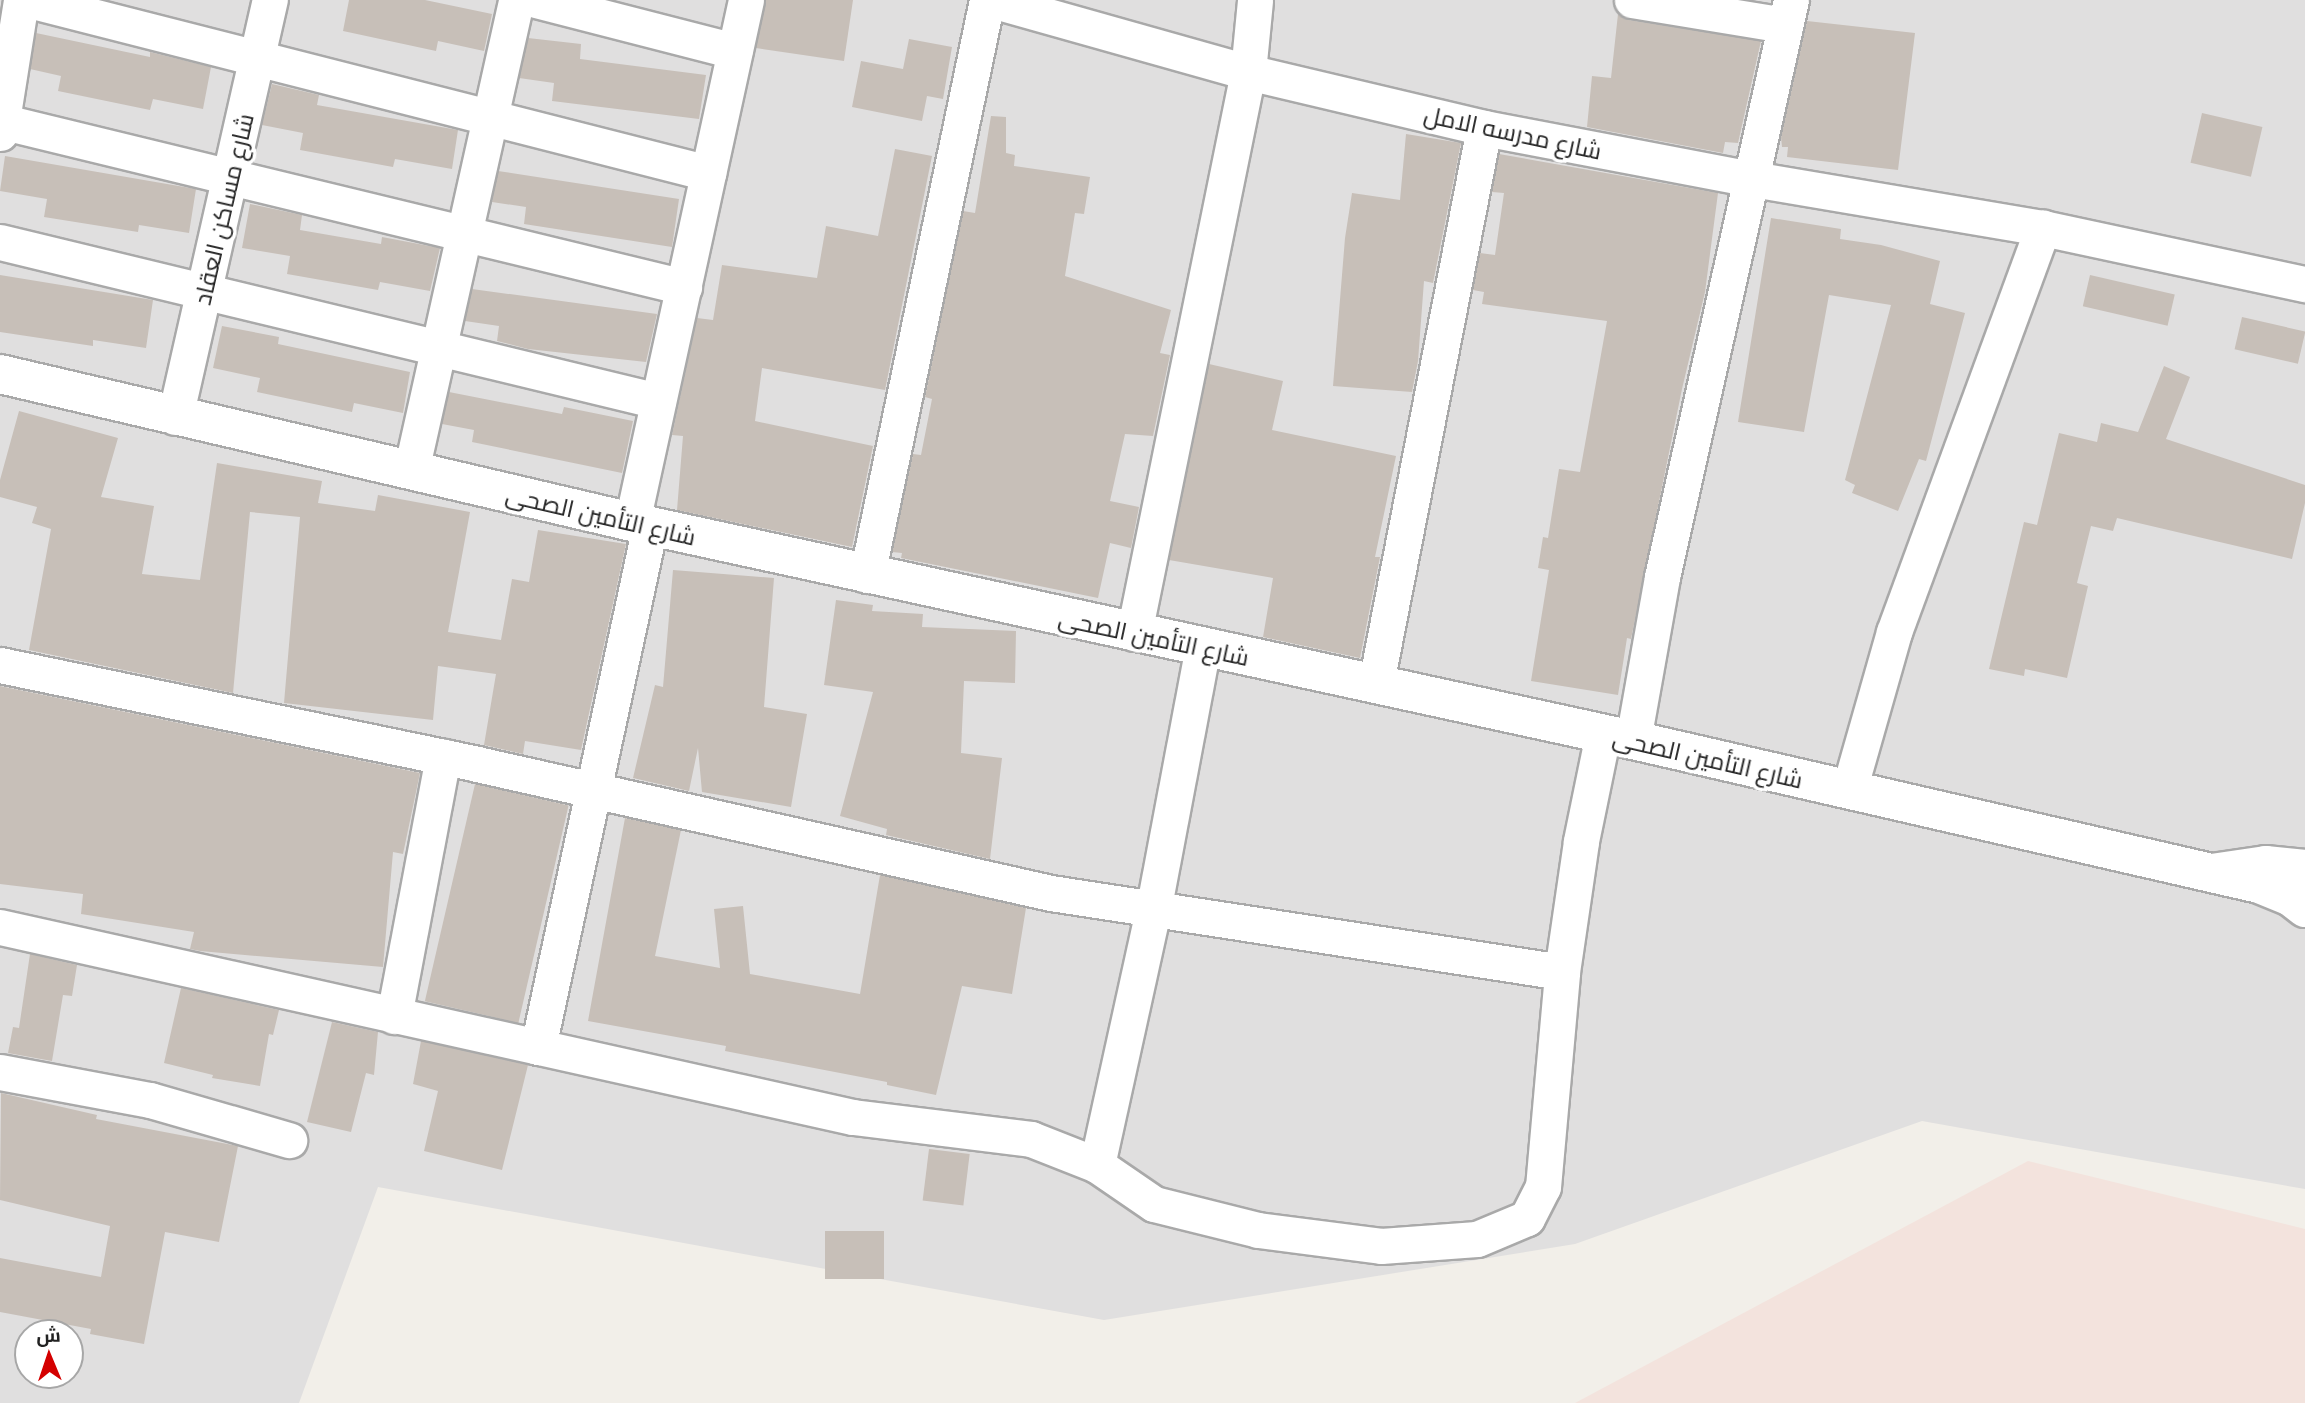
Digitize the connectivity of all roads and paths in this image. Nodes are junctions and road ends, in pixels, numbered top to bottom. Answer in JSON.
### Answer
{"nodes":[{"id":1,"x":21,"y":0,"type":"edge"},
{"id":2,"x":29,"y":0,"type":"edge"},
{"id":3,"x":270,"y":0,"type":"edge"},
{"id":4,"x":516,"y":0,"type":"edge"},
{"id":5,"x":536,"y":0,"type":"edge"},
{"id":6,"x":746,"y":0,"type":"edge"},
{"id":7,"x":989,"y":0,"type":"edge"},
{"id":8,"x":1255,"y":0,"type":"edge"},
{"id":9,"x":1632,"y":0,"type":"edge"},
{"id":10,"x":1788,"y":13,"type":"edge"},
{"id":11,"x":735,"y":51,"type":"junction"},
{"id":12,"x":257,"y":58,"type":"junction"},
{"id":13,"x":1248,"y":72,"type":"junction"},
{"id":14,"x":490,"y":117,"type":"junction"},
{"id":15,"x":1,"y":125,"type":"edge"},
{"id":16,"x":1484,"y":128,"type":"junction"},
{"id":17,"x":709,"y":173,"type":"junction"},
{"id":18,"x":230,"y":176,"type":"junction"},
{"id":19,"x":1752,"y":179,"type":"junction"},
{"id":20,"x":2043,"y":228,"type":"junction"},
{"id":21,"x":464,"y":233,"type":"junction"},
{"id":22,"x":0,"y":242,"type":"edge"},
{"id":23,"x":2305,"y":284,"type":"edge"},
{"id":24,"x":684,"y":287,"type":"junction"},
{"id":25,"x":204,"y":291,"type":"junction"},
{"id":26,"x":438,"y":348,"type":"junction"},
{"id":27,"x":0,"y":374,"type":"edge"},
{"id":28,"x":658,"y":401,"type":"junction"},
{"id":29,"x":175,"y":417,"type":"junction"},
{"id":30,"x":411,"y":471,"type":"junction"},
{"id":31,"x":641,"y":524,"type":"junction"},
{"id":32,"x":867,"y":575,"type":"junction"},
{"id":33,"x":1134,"y":633,"type":"junction"},
{"id":34,"x":1203,"y":648,"type":"junction"},
{"id":35,"x":0,"y":665,"type":"edge"},
{"id":36,"x":1376,"y":683,"type":"junction"},
{"id":37,"x":1618,"y":737,"type":"junction"},
{"id":38,"x":443,"y":757,"type":"junction"},
{"id":39,"x":1849,"y":790,"type":"junction"},
{"id":40,"x":595,"y":791,"type":"junction"},
{"id":41,"x":2305,"y":867,"type":"edge"},
{"id":42,"x":2204,"y":872,"type":"junction"},
{"id":43,"x":2305,"y":908,"type":"edge"},
{"id":44,"x":1153,"y":911,"type":"junction"},
{"id":45,"x":0,"y":927,"type":"edge"},
{"id":46,"x":1562,"y":972,"type":"junction"},
{"id":47,"x":394,"y":1016,"type":"junction"},
{"id":48,"x":538,"y":1047,"type":"junction"},
{"id":49,"x":0,"y":1072,"type":"edge"},
{"id":50,"x":289,"y":1140,"type":"dead end"},
{"id":51,"x":1097,"y":1165,"type":"junction"}],
"edges":[{"from":1,"to":15,"type":"street"},
{"from":2,"to":12,"type":"street"},
{"from":3,"to":12,"type":"street","name":"شارع مساكن العقاد"},
{"from":4,"to":14,"type":"street"},
{"from":5,"to":11,"type":"street"},
{"from":6,"to":11,"type":"street"},
{"from":7,"to":13,"type":"street","name":"شارع مدرسه الامل"},
{"from":7,"to":32,"type":"street"},
{"from":8,"to":13,"type":"street"},
{"from":9,"to":10,"type":"street"},
{"from":10,"to":19,"type":"street"},
{"from":11,"to":17,"type":"street"},
{"from":12,"to":14,"type":"street"},
{"from":12,"to":18,"type":"street","name":"شارع مساكن العقاد"},
{"from":13,"to":16,"type":"street","name":"شارع مدرسه الامل"},
{"from":13,"to":33,"type":"street"},
{"from":14,"to":17,"type":"street"},
{"from":14,"to":21,"type":"street"},
{"from":15,"to":18,"type":"street"},
{"from":16,"to":19,"type":"street","name":"شارع مدرسه الامل"},
{"from":16,"to":36,"type":"street"},
{"from":17,"to":24,"type":"street"},
{"from":18,"to":21,"type":"street"},
{"from":18,"to":25,"type":"street","name":"شارع مساكن العقاد"},
{"from":19,"to":20,"type":"street","name":"شارع مدرسه الامل"},
{"from":19,"to":37,"type":"street"},
{"from":20,"to":23,"type":"street","name":"شارع مدرسه الامل"},
{"from":20,"to":39,"type":"street"},
{"from":21,"to":24,"type":"street"},
{"from":21,"to":26,"type":"street"},
{"from":22,"to":25,"type":"street"},
{"from":24,"to":28,"type":"street"},
{"from":25,"to":26,"type":"street"},
{"from":25,"to":29,"type":"street","name":"شارع مساكن العقاد"},
{"from":26,"to":28,"type":"street"},
{"from":26,"to":30,"type":"street"},
{"from":27,"to":29,"type":"street","name":"شارع التأمين الصحى"},
{"from":28,"to":31,"type":"street"},
{"from":29,"to":30,"type":"street","name":"شارع التأمين الصحى"},
{"from":30,"to":31,"type":"street","name":"شارع التأمين الصحى"},
{"from":31,"to":32,"type":"street","name":"شارع التأمين الصحى"},
{"from":31,"to":40,"type":"street"},
{"from":32,"to":33,"type":"street","name":"شارع التأمين الصحى"},
{"from":33,"to":34,"type":"street","name":"شارع التأمين الصحى"},
{"from":34,"to":36,"type":"street","name":"شارع التأمين الصحى"},
{"from":34,"to":44,"type":"street"},
{"from":35,"to":38,"type":"street"},
{"from":36,"to":37,"type":"street","name":"شارع التأمين الصحى"},
{"from":37,"to":39,"type":"street","name":"شارع التأمين الصحى"},
{"from":37,"to":46,"type":"street"},
{"from":38,"to":40,"type":"street"},
{"from":38,"to":47,"type":"street"},
{"from":39,"to":42,"type":"street","name":"شارع التأمين الصحى"},
{"from":40,"to":44,"type":"street"},
{"from":40,"to":48,"type":"street"},
{"from":41,"to":42,"type":"street"},
{"from":42,"to":43,"type":"street","name":"شارع التأمين الصحى"},
{"from":44,"to":46,"type":"street"},
{"from":44,"to":51,"type":"street"},
{"from":45,"to":47,"type":"street"},
{"from":46,"to":51,"type":"street"},
{"from":47,"to":48,"type":"street"},
{"from":48,"to":51,"type":"street"},
{"from":49,"to":50,"type":"street"}]}
